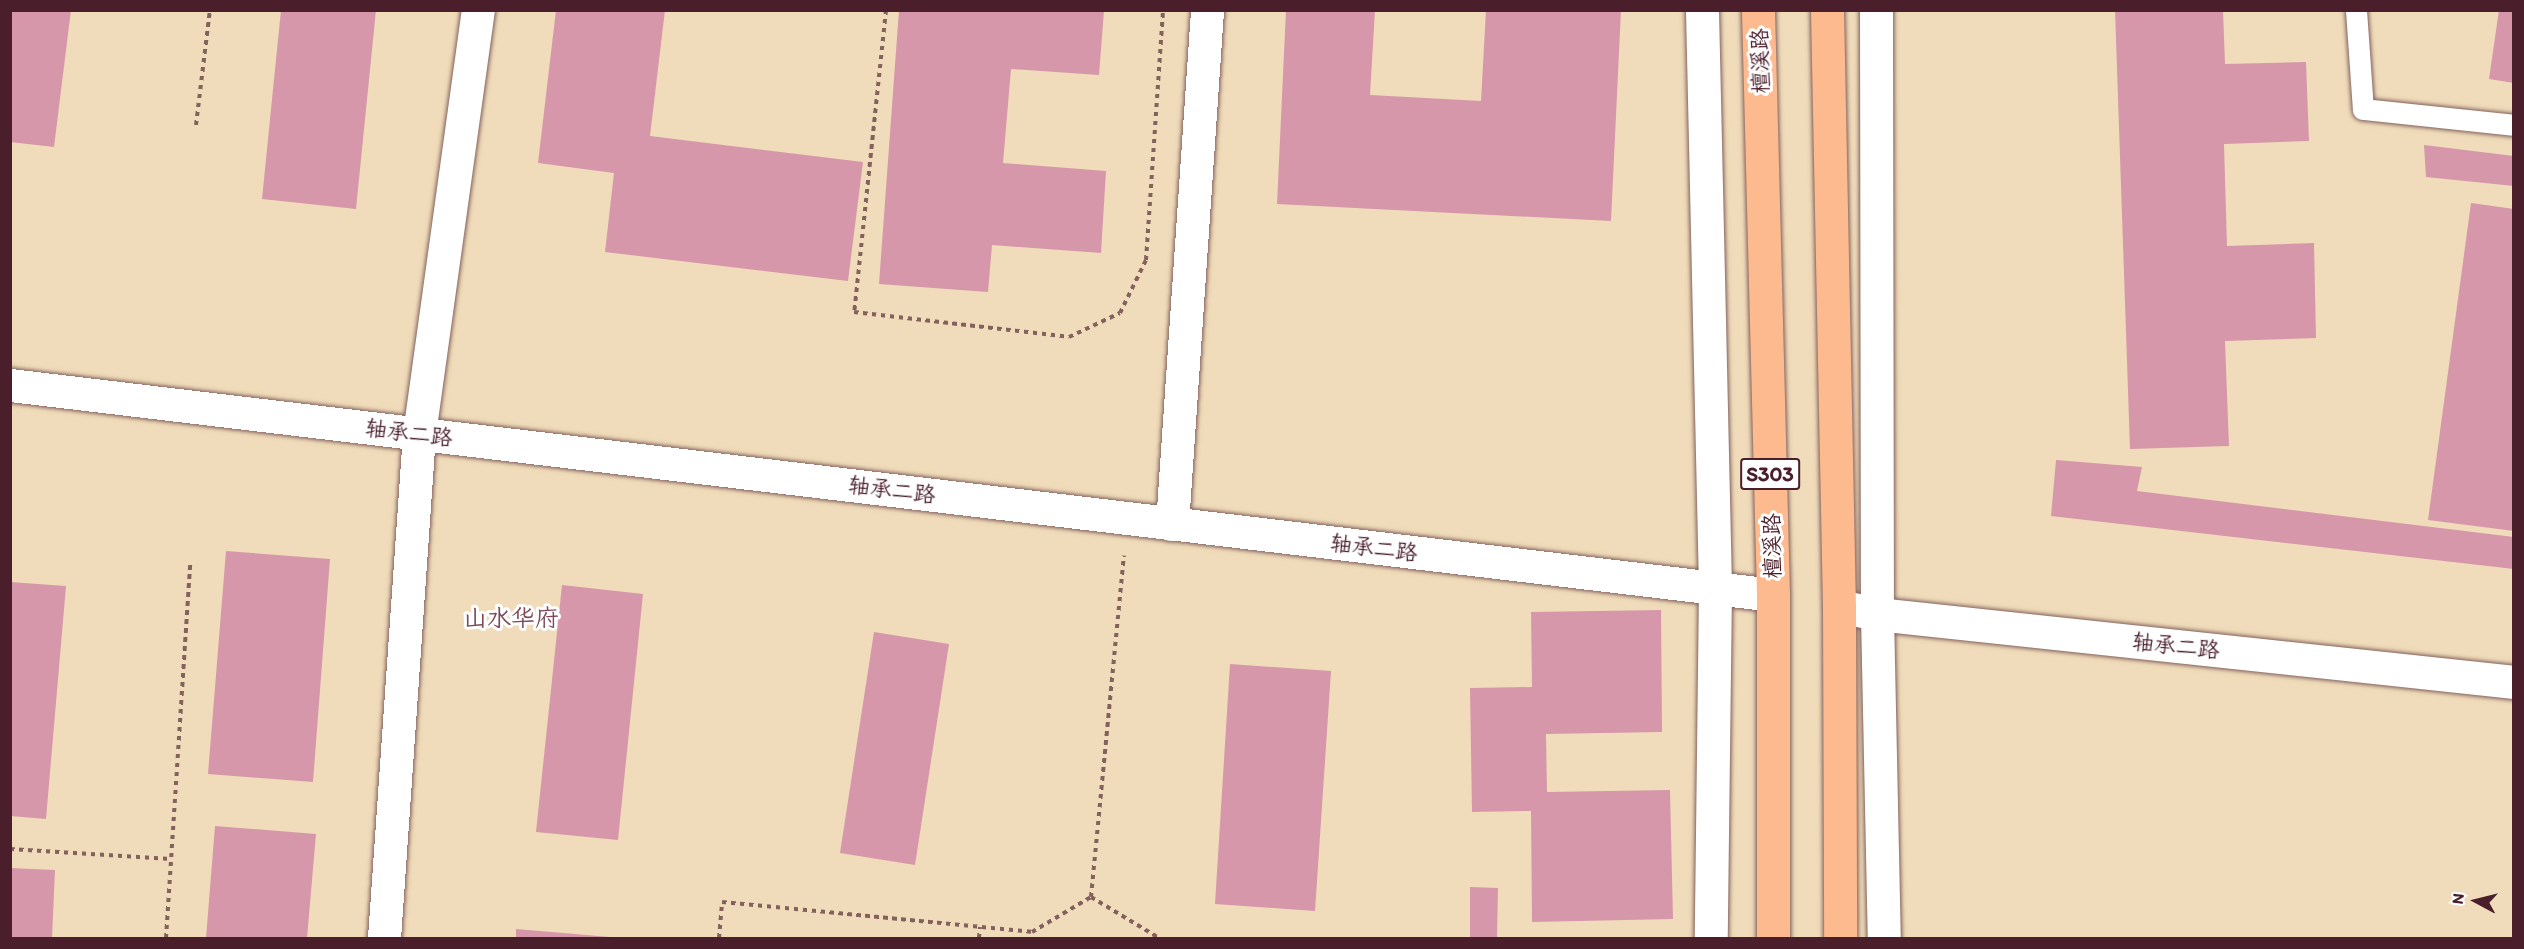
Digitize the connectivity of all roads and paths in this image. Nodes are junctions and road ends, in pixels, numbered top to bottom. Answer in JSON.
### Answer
{"nodes":[{"id":1,"x":210,"y":10,"type":"edge"},
{"id":2,"x":478,"y":10,"type":"edge"},
{"id":3,"x":886,"y":10,"type":"edge"},
{"id":4,"x":1163,"y":10,"type":"edge"},
{"id":5,"x":1207,"y":10,"type":"edge"},
{"id":6,"x":1702,"y":10,"type":"edge"},
{"id":7,"x":1758,"y":10,"type":"edge"},
{"id":8,"x":1827,"y":10,"type":"edge"},
{"id":9,"x":1876,"y":10,"type":"edge"},
{"id":10,"x":2356,"y":10,"type":"edge"},
{"id":11,"x":196,"y":125,"type":"dead end"},
{"id":12,"x":2514,"y":125,"type":"edge"},
{"id":13,"x":10,"y":385,"type":"edge"},
{"id":14,"x":419,"y":434,"type":"junction"},
{"id":15,"x":1128,"y":518,"type":"junction"},
{"id":16,"x":1172,"y":524,"type":"junction"},
{"id":17,"x":190,"y":562,"type":"dead end"},
{"id":18,"x":1715,"y":588,"type":"junction"},
{"id":19,"x":1773,"y":595,"type":"junction"},
{"id":20,"x":1839,"y":606,"type":"junction"},
{"id":21,"x":1876,"y":614,"type":"junction"},
{"id":22,"x":2514,"y":682,"type":"edge"},
{"id":23,"x":10,"y":849,"type":"edge"},
{"id":24,"x":171,"y":859,"type":"junction"},
{"id":25,"x":1091,"y":897,"type":"junction"},
{"id":26,"x":980,"y":927,"type":"junction"},
{"id":27,"x":166,"y":939,"type":"edge"},
{"id":28,"x":384,"y":939,"type":"edge"},
{"id":29,"x":719,"y":939,"type":"edge"},
{"id":30,"x":979,"y":939,"type":"edge"},
{"id":31,"x":1159,"y":939,"type":"edge"},
{"id":32,"x":1711,"y":939,"type":"edge"},
{"id":33,"x":1773,"y":939,"type":"edge"},
{"id":34,"x":1840,"y":939,"type":"edge"},
{"id":35,"x":1884,"y":939,"type":"edge"}],
"edges":[{"from":1,"to":11,"type":"path"},
{"from":2,"to":14,"type":"street"},
{"from":3,"to":4,"type":"path"},
{"from":5,"to":16,"type":"street"},
{"from":6,"to":18,"type":"street"},
{"from":7,"to":19,"type":"main road","name":"檀溪路","number":"S303"},
{"from":8,"to":20,"type":"main road"},
{"from":9,"to":21,"type":"street"},
{"from":10,"to":12,"type":"lane"},
{"from":13,"to":14,"type":"street","name":"轴承二路"},
{"from":14,"to":15,"type":"street","name":"轴承二路"},
{"from":14,"to":28,"type":"street"},
{"from":15,"to":16,"type":"street","name":"轴承二路"},
{"from":15,"to":25,"type":"path"},
{"from":16,"to":18,"type":"street","name":"轴承二路"},
{"from":17,"to":24,"type":"path"},
{"from":18,"to":19,"type":"street","name":"轴承二路"},
{"from":18,"to":32,"type":"street"},
{"from":19,"to":33,"type":"main road","name":"檀溪路","number":"S303"},
{"from":20,"to":21,"type":"street","name":"轴承二路"},
{"from":20,"to":34,"type":"main road"},
{"from":21,"to":22,"type":"street","name":"轴承二路"},
{"from":21,"to":35,"type":"street"},
{"from":23,"to":24,"type":"path"},
{"from":24,"to":27,"type":"path"},
{"from":25,"to":26,"type":"path"},
{"from":25,"to":31,"type":"path"},
{"from":26,"to":29,"type":"path"},
{"from":26,"to":30,"type":"path"}]}
